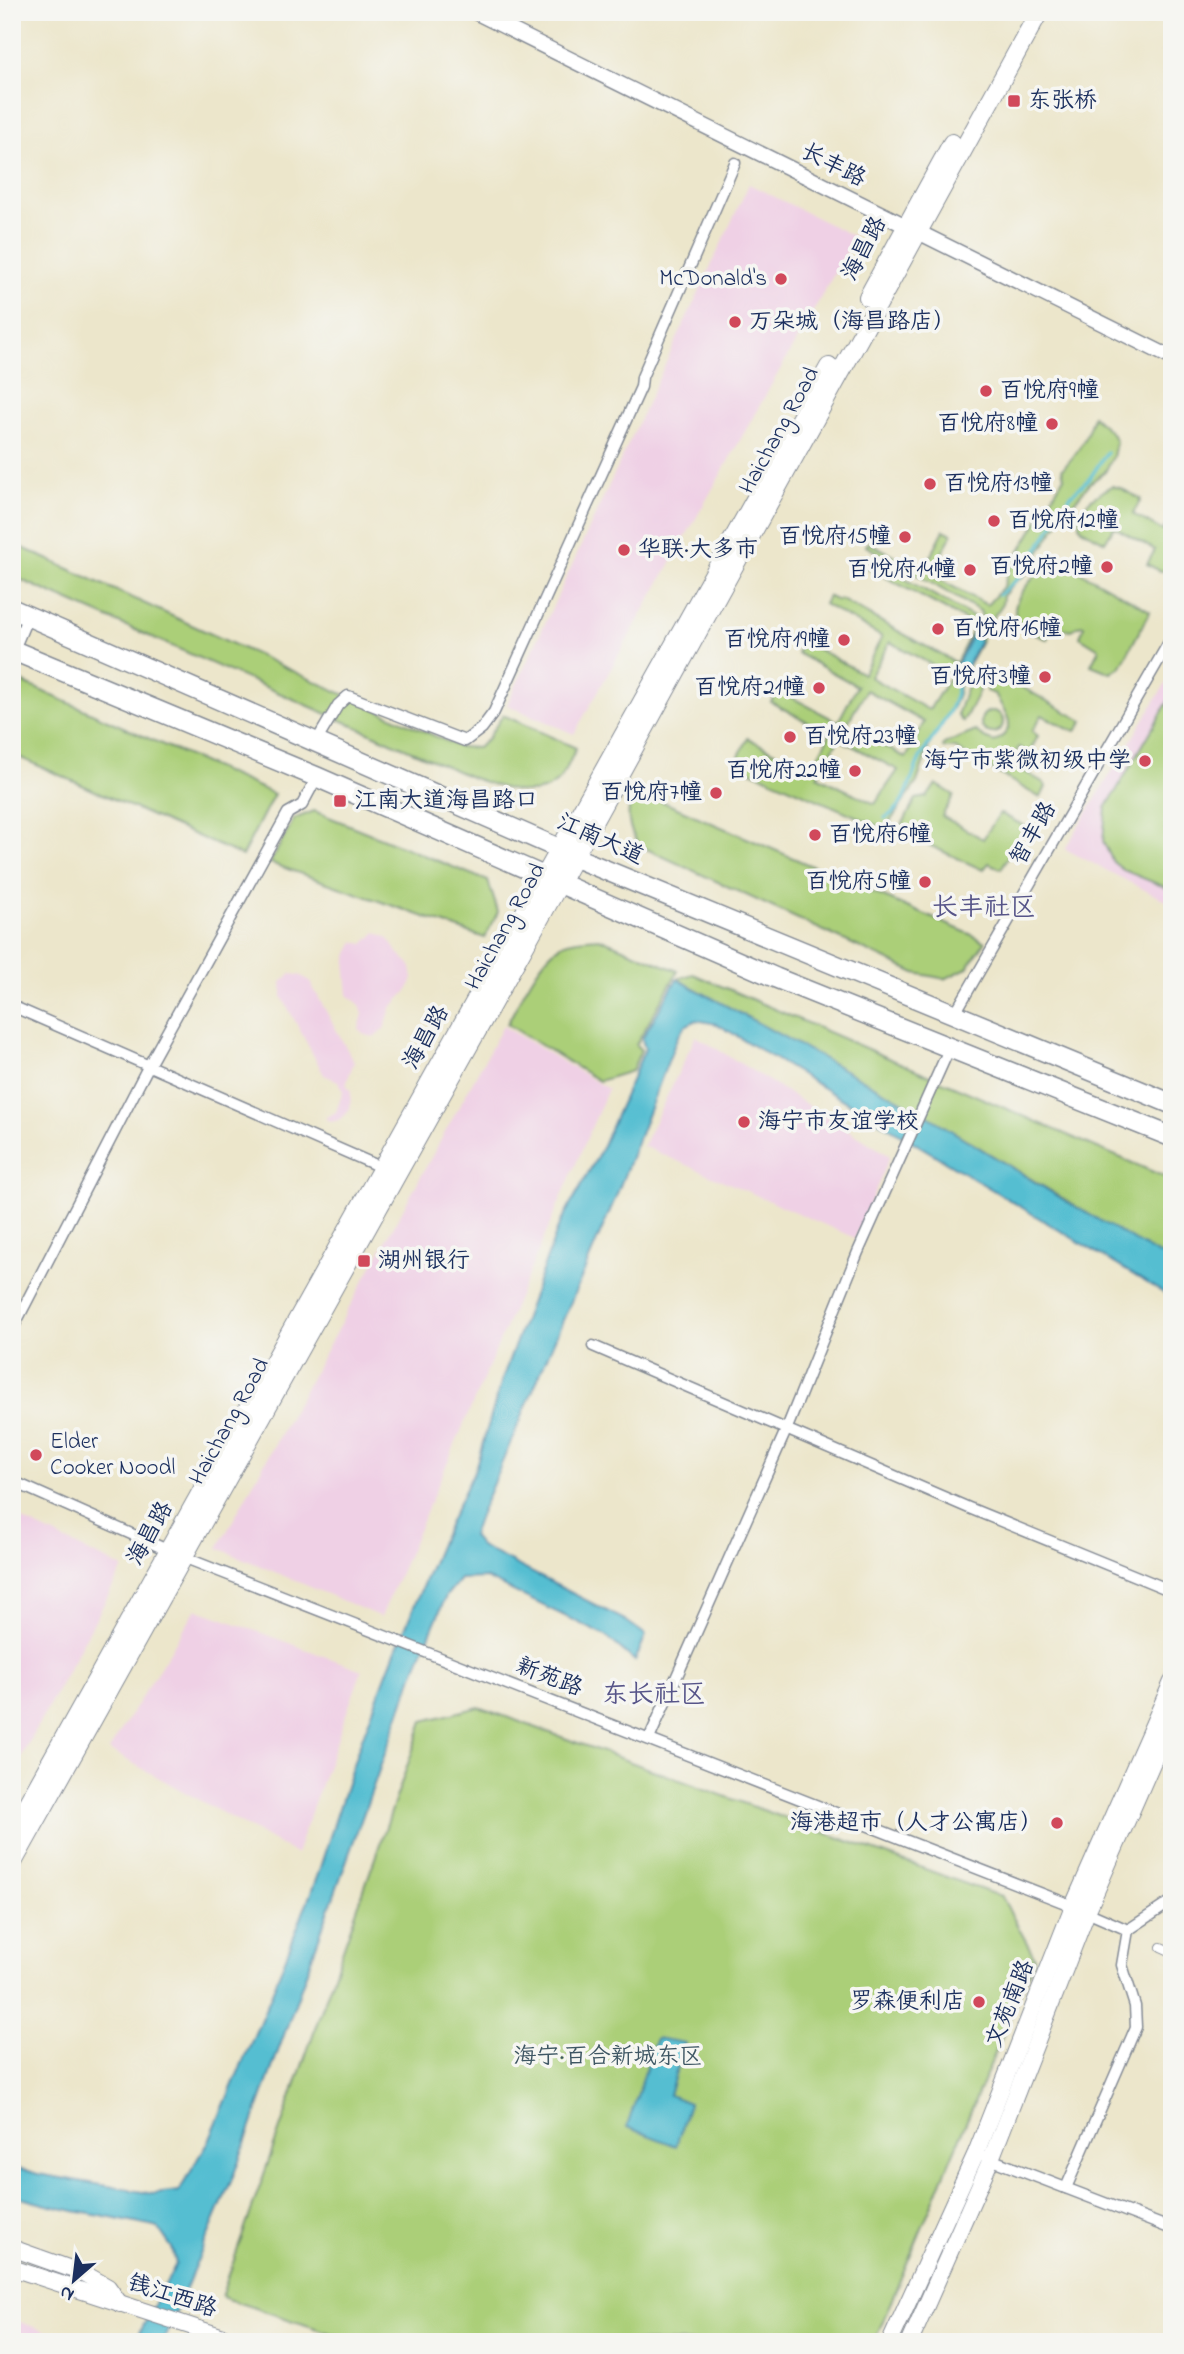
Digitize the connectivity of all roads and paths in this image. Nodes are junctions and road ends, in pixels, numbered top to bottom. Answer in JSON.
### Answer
{"nodes":[{"id":1,"x":475,"y":12,"type":"edge"},
{"id":2,"x":1026,"y":12,"type":"edge"},
{"id":3,"x":1039,"y":12,"type":"edge"},
{"id":4,"x":736,"y":163,"type":"dead end"},
{"id":5,"x":911,"y":230,"type":"junction"},
{"id":6,"x":1172,"y":358,"type":"edge"},
{"id":7,"x":20,"y":612,"type":"edge"},
{"id":8,"x":1172,"y":637,"type":"edge"},
{"id":9,"x":13,"y":652,"type":"edge"},
{"id":10,"x":316,"y":742,"type":"junction"},
{"id":11,"x":317,"y":777,"type":"junction"},
{"id":12,"x":567,"y":853,"type":"junction"},
{"id":13,"x":552,"y":881,"type":"junction"},
{"id":14,"x":12,"y":1006,"type":"edge"},
{"id":15,"x":954,"y":1015,"type":"junction"},
{"id":16,"x":950,"y":1048,"type":"junction"},
{"id":17,"x":149,"y":1065,"type":"junction"},
{"id":18,"x":1172,"y":1104,"type":"edge"},
{"id":19,"x":1172,"y":1137,"type":"edge"},
{"id":20,"x":389,"y":1170,"type":"junction"},
{"id":21,"x":12,"y":1330,"type":"edge"},
{"id":22,"x":593,"y":1346,"type":"dead end"},
{"id":23,"x":788,"y":1428,"type":"junction"},
{"id":24,"x":12,"y":1481,"type":"edge"},
{"id":25,"x":176,"y":1554,"type":"junction"},
{"id":26,"x":1172,"y":1591,"type":"edge"},
{"id":27,"x":1172,"y":1682,"type":"edge"},
{"id":28,"x":1172,"y":1718,"type":"edge"},
{"id":29,"x":649,"y":1739,"type":"junction"},
{"id":30,"x":12,"y":1831,"type":"edge"},
{"id":31,"x":12,"y":1864,"type":"edge"},
{"id":32,"x":1172,"y":1901,"type":"edge"},
{"id":33,"x":1080,"y":1909,"type":"junction"},
{"id":34,"x":1128,"y":1930,"type":"junction"},
{"id":35,"x":1161,"y":1947,"type":"dead end"},
{"id":36,"x":1172,"y":1952,"type":"edge"},
{"id":37,"x":983,"y":2156,"type":"junction"},
{"id":38,"x":1066,"y":2188,"type":"junction"},
{"id":39,"x":1172,"y":2229,"type":"edge"},
{"id":40,"x":12,"y":2248,"type":"edge"},
{"id":41,"x":12,"y":2269,"type":"edge"},
{"id":42,"x":120,"y":2304,"type":"junction"},
{"id":43,"x":239,"y":2342,"type":"edge"},
{"id":44,"x":890,"y":2342,"type":"edge"},
{"id":45,"x":910,"y":2342,"type":"edge"}],
"edges":[{"from":1,"to":5,"type":"street","name":"长丰路"},
{"from":2,"to":5,"type":"main road","name":"海昌路"},
{"from":3,"to":5,"type":"main road","name":"Haichang Road"},
{"from":4,"to":10,"type":"street"},
{"from":5,"to":6,"type":"street","name":"长丰路"},
{"from":5,"to":12,"type":"main road","name":"Haichang Road"},
{"from":7,"to":9,"type":"street"},
{"from":7,"to":10,"type":"highway","name":"江南大道"},
{"from":8,"to":15,"type":"street","name":"智丰路"},
{"from":9,"to":11,"type":"highway"},
{"from":10,"to":12,"type":"highway","name":"江南大道"},
{"from":11,"to":13,"type":"highway"},
{"from":11,"to":17,"type":"street"},
{"from":12,"to":13,"type":"main road","name":"海昌路"},
{"from":12,"to":15,"type":"highway","name":"江南大道"},
{"from":13,"to":16,"type":"highway"},
{"from":13,"to":20,"type":"main road","name":"海昌路"},
{"from":14,"to":17,"type":"street"},
{"from":15,"to":18,"type":"highway","name":"江南大道"},
{"from":16,"to":19,"type":"highway"},
{"from":16,"to":23,"type":"street"},
{"from":17,"to":20,"type":"street"},
{"from":17,"to":21,"type":"street"},
{"from":20,"to":25,"type":"main road","name":"Haichang Road"},
{"from":22,"to":23,"type":"street"},
{"from":23,"to":26,"type":"street"},
{"from":23,"to":29,"type":"street"},
{"from":24,"to":25,"type":"street","name":"新苑路"},
{"from":25,"to":29,"type":"street","name":"新苑路"},
{"from":25,"to":30,"type":"main road","name":"海昌路"},
{"from":25,"to":31,"type":"main road","name":"Haichang Road"},
{"from":27,"to":33,"type":"main road","name":"文苑南路"},
{"from":28,"to":33,"type":"main road","name":"文苑南路"},
{"from":29,"to":33,"type":"street","name":"新苑路"},
{"from":32,"to":34,"type":"street"},
{"from":33,"to":34,"type":"street","name":"新苑路"},
{"from":33,"to":37,"type":"main road","name":"文苑南路"},
{"from":34,"to":38,"type":"street"},
{"from":35,"to":36,"type":"street"},
{"from":37,"to":38,"type":"street"},
{"from":37,"to":44,"type":"main road","name":"文苑南路"},
{"from":37,"to":45,"type":"main road","name":"文苑南路"},
{"from":38,"to":39,"type":"street"},
{"from":40,"to":42,"type":"main road"},
{"from":41,"to":42,"type":"main road","name":"钱江西路"},
{"from":42,"to":43,"type":"main road","name":"钱江西路"}]}
